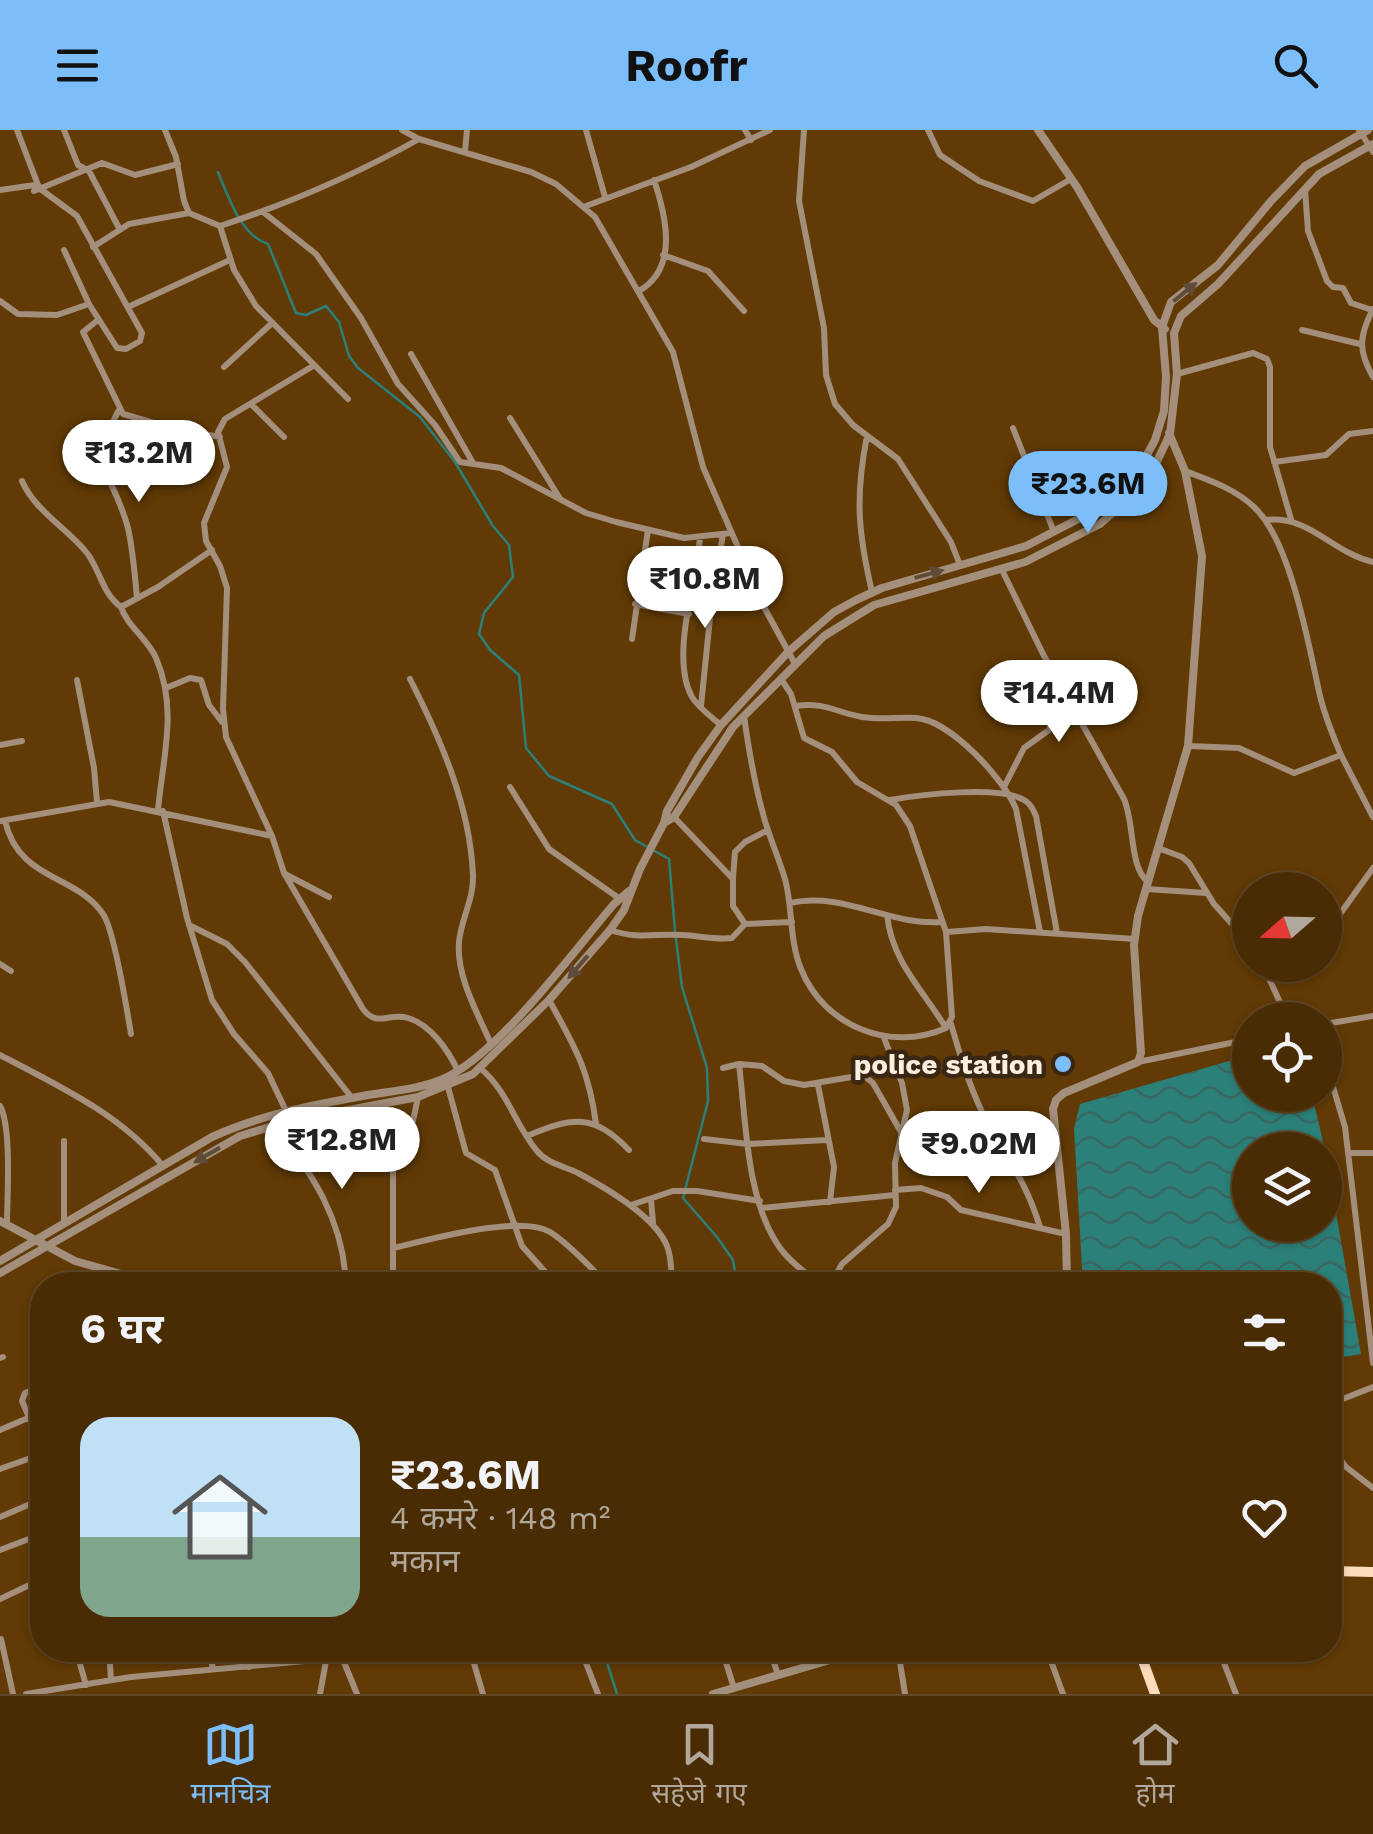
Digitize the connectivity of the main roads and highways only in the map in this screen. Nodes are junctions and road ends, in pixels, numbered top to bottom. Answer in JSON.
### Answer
{"nodes":[{"id":1,"x":1342,"y":1572,"type":"edge"},
{"id":2,"x":1373,"y":1572,"type":"edge"},
{"id":3,"x":1144,"y":1662,"type":"edge"},
{"id":4,"x":1156,"y":1694,"type":"edge"}],
"edges":[{"from":1,"to":2,"type":"main road"},
{"from":3,"to":4,"type":"main road"}]}
